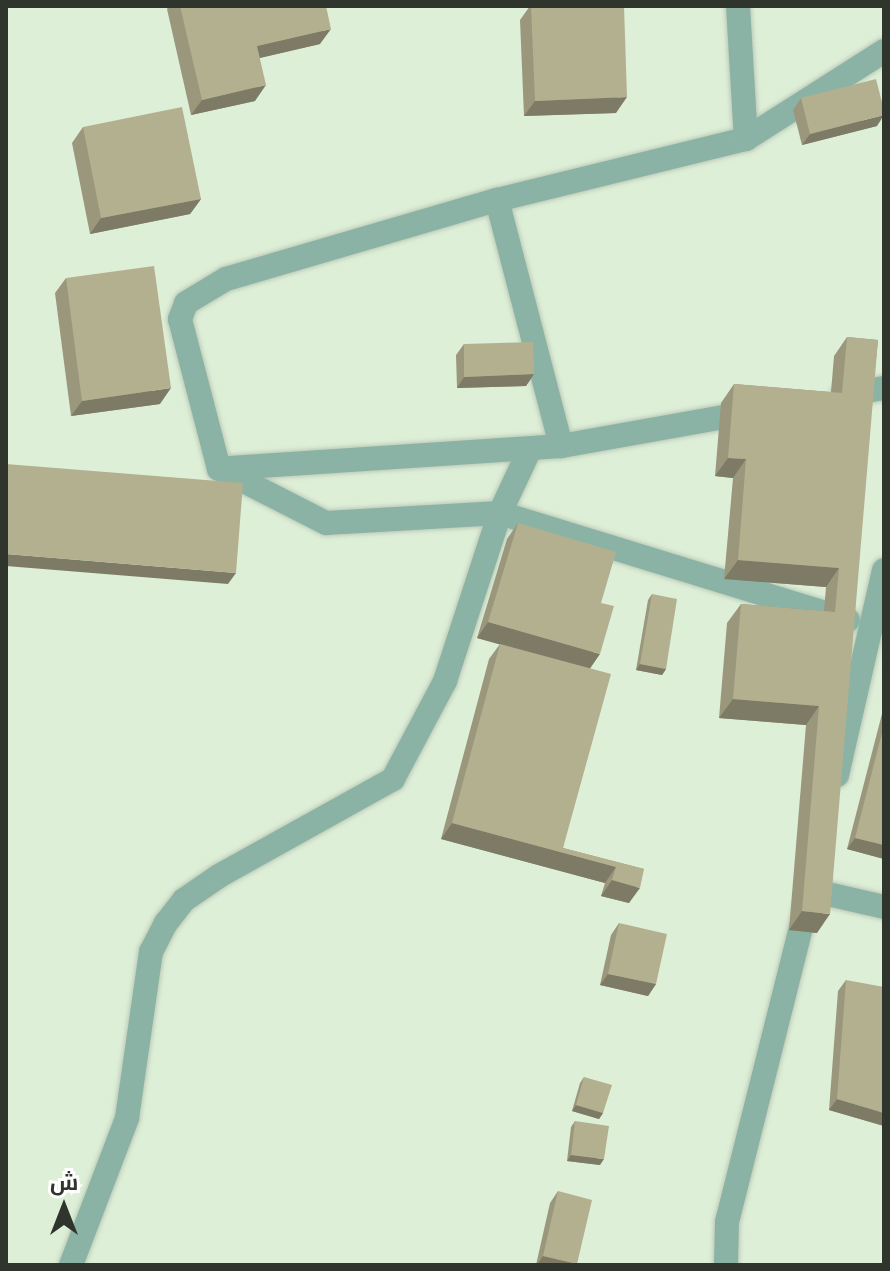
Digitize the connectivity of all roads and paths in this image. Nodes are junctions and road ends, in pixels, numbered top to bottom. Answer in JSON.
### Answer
{"nodes":[{"id":1,"x":738,"y":6,"type":"edge"},
{"id":2,"x":884,"y":51,"type":"edge"},
{"id":3,"x":746,"y":139,"type":"junction"},
{"id":4,"x":497,"y":200,"type":"junction"},
{"id":5,"x":884,"y":388,"type":"edge"},
{"id":6,"x":822,"y":399,"type":"edge"},
{"id":7,"x":776,"y":407,"type":"edge"},
{"id":8,"x":561,"y":446,"type":"junction"},
{"id":9,"x":530,"y":449,"type":"junction"},
{"id":10,"x":219,"y":469,"type":"junction"},
{"id":11,"x":500,"y":513,"type":"junction"},
{"id":12,"x":884,"y":570,"type":"edge"},
{"id":13,"x":877,"y":629,"type":"edge"},
{"id":14,"x":832,"y":797,"type":"edge"},
{"id":15,"x":817,"y":859,"type":"edge"},
{"id":16,"x":810,"y":890,"type":"junction"},
{"id":17,"x":884,"y":907,"type":"edge"},
{"id":18,"x":71,"y":1265,"type":"edge"},
{"id":19,"x":726,"y":1265,"type":"edge"}],
"edges":[{"from":1,"to":3,"type":"street"},
{"from":2,"to":3,"type":"street"},
{"from":3,"to":4,"type":"street"},
{"from":4,"to":8,"type":"street"},
{"from":4,"to":10,"type":"street"},
{"from":5,"to":6,"type":"street"},
{"from":7,"to":8,"type":"street"},
{"from":8,"to":9,"type":"street"},
{"from":9,"to":10,"type":"street"},
{"from":9,"to":11,"type":"street"},
{"from":10,"to":11,"type":"street"},
{"from":11,"to":13,"type":"street"},
{"from":11,"to":18,"type":"street"},
{"from":12,"to":13,"type":"street"},
{"from":13,"to":14,"type":"street"},
{"from":15,"to":16,"type":"street"},
{"from":16,"to":17,"type":"street"},
{"from":16,"to":19,"type":"street"}]}
